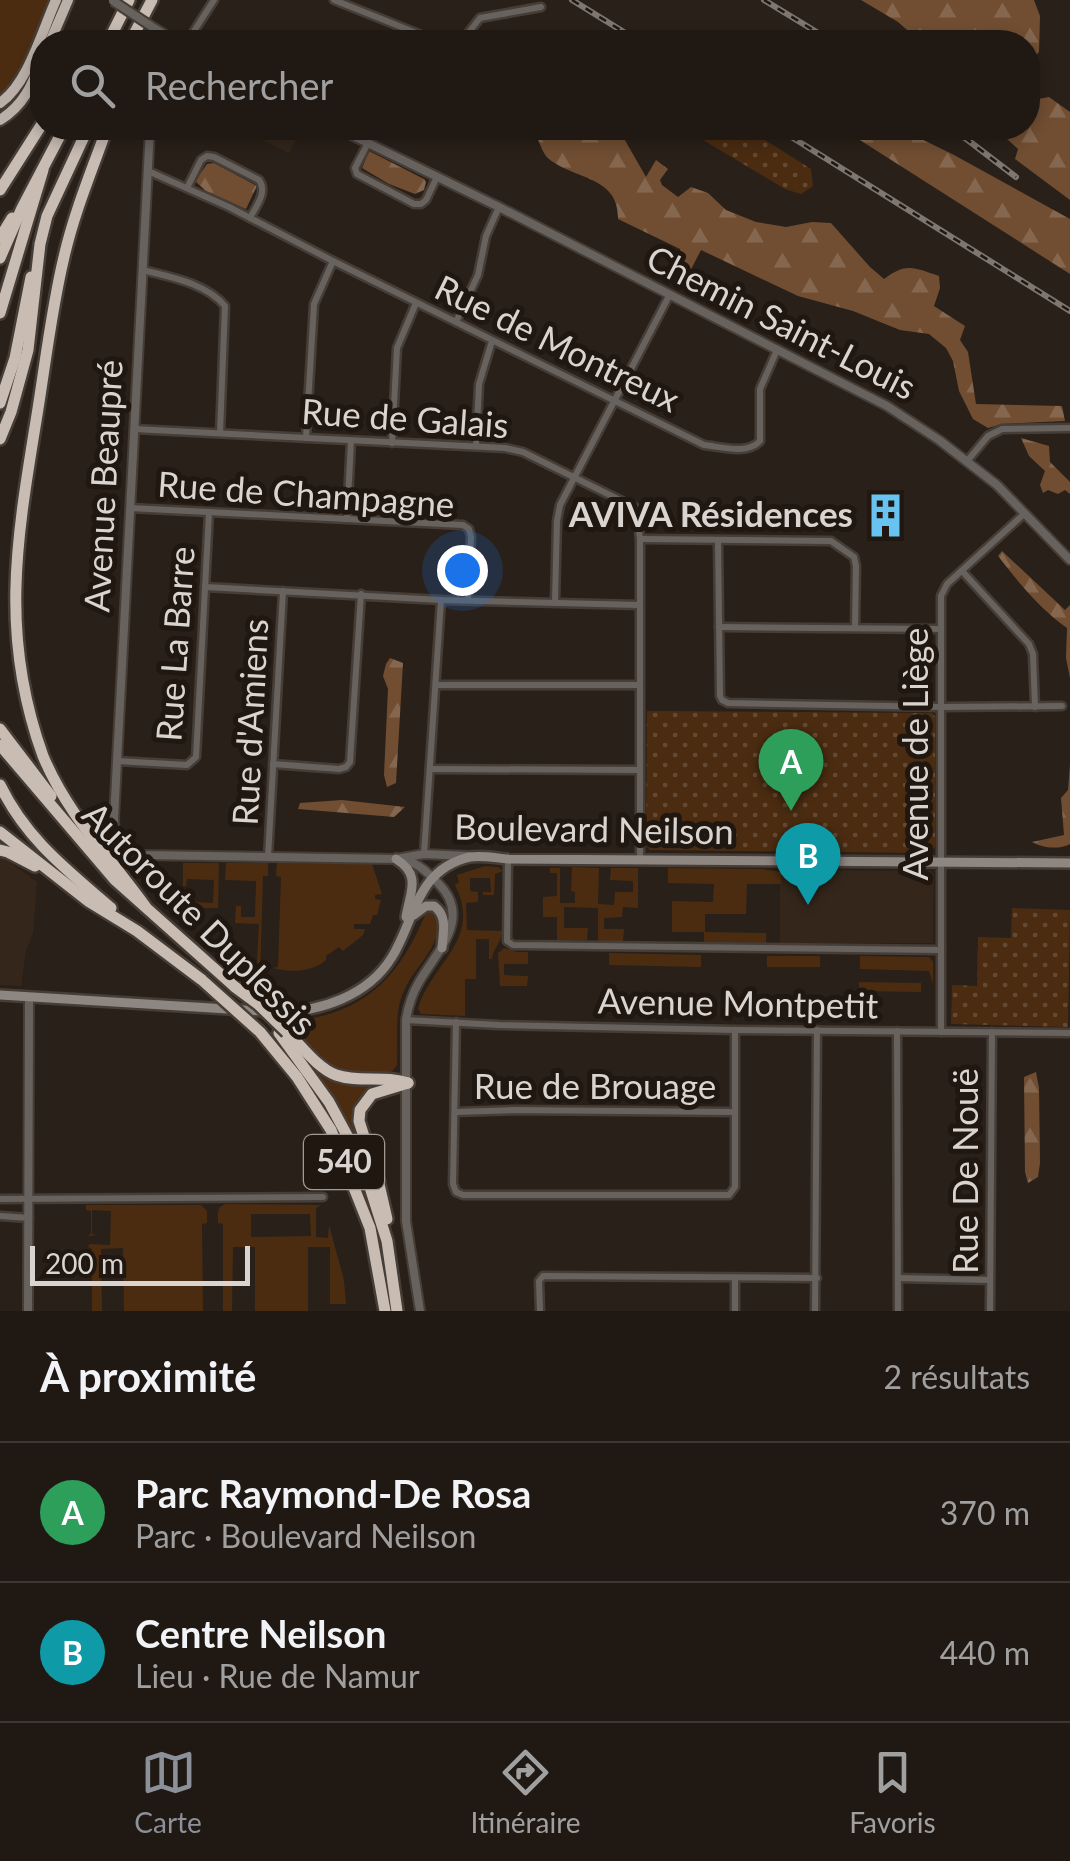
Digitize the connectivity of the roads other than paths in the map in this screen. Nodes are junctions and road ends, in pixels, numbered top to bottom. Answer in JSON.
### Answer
{"nodes":[{"id":1,"x":56,"y":0,"type":"edge"},
{"id":2,"x":68,"y":0,"type":"edge"},
{"id":3,"x":129,"y":0,"type":"edge"},
{"id":4,"x":152,"y":0,"type":"edge"},
{"id":5,"x":214,"y":0,"type":"edge"},
{"id":6,"x":334,"y":0,"type":"edge"},
{"id":7,"x":112,"y":1,"type":"edge"},
{"id":8,"x":542,"y":7,"type":"dead end"},
{"id":9,"x":43,"y":30,"type":"edge"},
{"id":10,"x":55,"y":30,"type":"edge"},
{"id":11,"x":113,"y":30,"type":"edge"},
{"id":12,"x":137,"y":30,"type":"edge"},
{"id":13,"x":157,"y":30,"type":"edge"},
{"id":14,"x":195,"y":30,"type":"edge"},
{"id":15,"x":410,"y":30,"type":"edge"},
{"id":16,"x":469,"y":30,"type":"edge"},
{"id":17,"x":30,"y":59,"type":"edge"},
{"id":18,"x":30,"y":87,"type":"edge"},
{"id":19,"x":0,"y":103,"type":"edge"},
{"id":20,"x":0,"y":120,"type":"edge"},
{"id":21,"x":32,"y":140,"type":"edge"},
{"id":22,"x":58,"y":140,"type":"edge"},
{"id":23,"x":82,"y":140,"type":"edge"},
{"id":24,"x":104,"y":140,"type":"edge"},
{"id":25,"x":149,"y":140,"type":"edge"},
{"id":26,"x":362,"y":140,"type":"edge"},
{"id":27,"x":368,"y":143,"type":"junction"},
{"id":28,"x":43,"y":170,"type":"junction"},
{"id":29,"x":148,"y":172,"type":"junction"},
{"id":30,"x":437,"y":177,"type":"junction"},
{"id":31,"x":187,"y":188,"type":"junction"},
{"id":32,"x":0,"y":190,"type":"edge"},
{"id":33,"x":499,"y":207,"type":"junction"},
{"id":34,"x":22,"y":208,"type":"junction"},
{"id":35,"x":250,"y":218,"type":"junction"},
{"id":36,"x":0,"y":238,"type":"edge"},
{"id":37,"x":40,"y":244,"type":"junction"},
{"id":38,"x":0,"y":258,"type":"edge"},
{"id":39,"x":333,"y":261,"type":"junction"},
{"id":40,"x":143,"y":270,"type":"junction"},
{"id":41,"x":669,"y":296,"type":"junction"},
{"id":42,"x":416,"y":303,"type":"junction"},
{"id":43,"x":0,"y":314,"type":"edge"},
{"id":44,"x":456,"y":322,"type":"junction"},
{"id":45,"x":492,"y":340,"type":"junction"},
{"id":46,"x":777,"y":350,"type":"junction"},
{"id":47,"x":615,"y":400,"type":"junction"},
{"id":48,"x":0,"y":402,"type":"edge"},
{"id":49,"x":1070,"y":428,"type":"edge"},
{"id":50,"x":134,"y":429,"type":"junction"},
{"id":51,"x":220,"y":433,"type":"junction"},
{"id":52,"x":2,"y":434,"type":"edge"},
{"id":53,"x":306,"y":438,"type":"junction"},
{"id":54,"x":351,"y":441,"type":"junction"},
{"id":55,"x":392,"y":442,"type":"junction"},
{"id":56,"x":476,"y":446,"type":"junction"},
{"id":57,"x":968,"y":460,"type":"junction"},
{"id":58,"x":574,"y":476,"type":"junction"},
{"id":59,"x":130,"y":508,"type":"junction"},
{"id":60,"x":208,"y":512,"type":"junction"},
{"id":61,"x":1026,"y":513,"type":"junction"},
{"id":62,"x":347,"y":519,"type":"junction"},
{"id":63,"x":640,"y":539,"type":"junction"},
{"id":64,"x":718,"y":540,"type":"junction"},
{"id":65,"x":1070,"y":560,"type":"edge"},
{"id":66,"x":962,"y":571,"type":"junction"},
{"id":67,"x":205,"y":587,"type":"junction"},
{"id":68,"x":283,"y":591,"type":"junction"},
{"id":69,"x":360,"y":594,"type":"junction"},
{"id":70,"x":440,"y":600,"type":"junction"},
{"id":71,"x":468,"y":600,"type":"junction"},
{"id":72,"x":555,"y":601,"type":"junction"},
{"id":73,"x":639,"y":605,"type":"junction"},
{"id":74,"x":719,"y":627,"type":"junction"},
{"id":75,"x":855,"y":628,"type":"junction"},
{"id":76,"x":940,"y":629,"type":"junction"},
{"id":77,"x":436,"y":685,"type":"junction"},
{"id":78,"x":638,"y":685,"type":"junction"},
{"id":79,"x":1062,"y":706,"type":"dead end"},
{"id":80,"x":1036,"y":707,"type":"junction"},
{"id":81,"x":942,"y":708,"type":"junction"},
{"id":82,"x":2,"y":737,"type":"edge"},
{"id":83,"x":117,"y":761,"type":"junction"},
{"id":84,"x":273,"y":764,"type":"junction"},
{"id":85,"x":430,"y":769,"type":"junction"},
{"id":86,"x":639,"y":770,"type":"junction"},
{"id":87,"x":0,"y":784,"type":"edge"},
{"id":88,"x":0,"y":836,"type":"edge"},
{"id":89,"x":121,"y":845,"type":"joint"},
{"id":90,"x":88,"y":849,"type":"junction"},
{"id":91,"x":0,"y":850,"type":"edge"},
{"id":92,"x":424,"y":854,"type":"junction"},
{"id":93,"x":472,"y":856,"type":"junction"},
{"id":94,"x":268,"y":857,"type":"junction"},
{"id":95,"x":396,"y":858,"type":"junction"},
{"id":96,"x":508,"y":859,"type":"junction"},
{"id":97,"x":640,"y":860,"type":"junction"},
{"id":98,"x":942,"y":862,"type":"junction"},
{"id":99,"x":1070,"y":863,"type":"edge"},
{"id":100,"x":47,"y":873,"type":"junction"},
{"id":101,"x":433,"y":878,"type":"junction"},
{"id":102,"x":88,"y":901,"type":"junction"},
{"id":103,"x":145,"y":906,"type":"junction"},
{"id":104,"x":404,"y":930,"type":"junction"},
{"id":105,"x":137,"y":931,"type":"junction"},
{"id":106,"x":442,"y":948,"type":"junction"},
{"id":107,"x":941,"y":950,"type":"junction"},
{"id":108,"x":0,"y":996,"type":"edge"},
{"id":109,"x":28,"y":998,"type":"junction"},
{"id":110,"x":406,"y":1020,"type":"junction"},
{"id":111,"x":456,"y":1022,"type":"junction"},
{"id":112,"x":735,"y":1030,"type":"junction"},
{"id":113,"x":817,"y":1030,"type":"junction"},
{"id":114,"x":897,"y":1032,"type":"junction"},
{"id":115,"x":940,"y":1032,"type":"junction"},
{"id":116,"x":992,"y":1032,"type":"junction"},
{"id":117,"x":283,"y":1033,"type":"junction"},
{"id":118,"x":1070,"y":1033,"type":"edge"},
{"id":119,"x":408,"y":1083,"type":"junction"},
{"id":120,"x":456,"y":1112,"type":"junction"},
{"id":121,"x":734,"y":1112,"type":"junction"},
{"id":122,"x":322,"y":1197,"type":"dead end"},
{"id":123,"x":0,"y":1199,"type":"edge"},
{"id":124,"x":29,"y":1200,"type":"junction"},
{"id":125,"x":0,"y":1216,"type":"edge"},
{"id":126,"x":30,"y":1218,"type":"junction"},
{"id":127,"x":735,"y":1278,"type":"junction"},
{"id":128,"x":817,"y":1278,"type":"junction"},
{"id":129,"x":898,"y":1278,"type":"junction"},
{"id":130,"x":990,"y":1280,"type":"junction"},
{"id":131,"x":28,"y":1311,"type":"edge"},
{"id":132,"x":385,"y":1311,"type":"edge"},
{"id":133,"x":399,"y":1311,"type":"edge"},
{"id":134,"x":420,"y":1311,"type":"edge"},
{"id":135,"x":540,"y":1311,"type":"edge"},
{"id":136,"x":735,"y":1311,"type":"edge"},
{"id":137,"x":815,"y":1311,"type":"edge"},
{"id":138,"x":898,"y":1311,"type":"edge"},
{"id":139,"x":990,"y":1311,"type":"edge"}],
"edges":[{"from":1,"to":9,"type":"highway"},
{"from":2,"to":10,"type":"highway"},
{"from":3,"to":11,"type":"highway"},
{"from":4,"to":12,"type":"highway"},
{"from":5,"to":14,"type":"street"},
{"from":6,"to":15,"type":"street"},
{"from":7,"to":13,"type":"street","bridge":true},
{"from":8,"to":16,"type":"street"},
{"from":17,"to":19,"type":"highway"},
{"from":18,"to":20,"type":"highway"},
{"from":21,"to":32,"type":"highway"},
{"from":22,"to":28,"type":"highway"},
{"from":23,"to":37,"type":"highway"},
{"from":24,"to":103,"type":"highway"},
{"from":25,"to":29,"type":"street","name":"Avenue Beaupré"},
{"from":26,"to":27,"type":"street","name":"Chemin Saint-Louis"},
{"from":27,"to":30,"type":"street","name":"Chemin Saint-Louis"},
{"from":27,"to":30,"type":"street"},
{"from":28,"to":34,"type":"highway"},
{"from":28,"to":43,"type":"highway"},
{"from":29,"to":31,"type":"street","name":"Rue de Montreux"},
{"from":29,"to":40,"type":"street","name":"Avenue Beaupré"},
{"from":30,"to":33,"type":"street","name":"Chemin Saint-Louis"},
{"from":31,"to":35,"type":"street","name":"Rue de Montreux"},
{"from":31,"to":35,"type":"street"},
{"from":33,"to":41,"type":"street","name":"Chemin Saint-Louis"},
{"from":33,"to":44,"type":"street"},
{"from":34,"to":36,"type":"highway"},
{"from":34,"to":38,"type":"highway"},
{"from":35,"to":39,"type":"street","name":"Rue de Montreux"},
{"from":37,"to":48,"type":"highway"},
{"from":37,"to":52,"type":"highway"},
{"from":39,"to":42,"type":"street","name":"Rue de Montreux"},
{"from":39,"to":53,"type":"street"},
{"from":40,"to":50,"type":"street","name":"Avenue Beaupré"},
{"from":40,"to":51,"type":"street"},
{"from":41,"to":46,"type":"street","name":"Chemin Saint-Louis"},
{"from":41,"to":47,"type":"street"},
{"from":42,"to":44,"type":"street","name":"Rue de Montreux"},
{"from":42,"to":55,"type":"street"},
{"from":44,"to":45,"type":"street","name":"Rue de Montreux"},
{"from":45,"to":47,"type":"street","name":"Rue de Montreux"},
{"from":45,"to":56,"type":"street"},
{"from":46,"to":47,"type":"street","name":"Rue de Montreux"},
{"from":46,"to":57,"type":"street","name":"Chemin Saint-Louis"},
{"from":47,"to":58,"type":"street"},
{"from":49,"to":57,"type":"street"},
{"from":50,"to":51,"type":"street","name":"Rue de Galais"},
{"from":50,"to":59,"type":"street","name":"Avenue Beaupré"},
{"from":51,"to":53,"type":"street","name":"Rue de Galais"},
{"from":53,"to":54,"type":"street","name":"Rue de Galais"},
{"from":54,"to":55,"type":"street","name":"Rue de Galais"},
{"from":54,"to":62,"type":"street"},
{"from":55,"to":56,"type":"street","name":"Rue de Galais"},
{"from":56,"to":58,"type":"street","name":"Rue de Galais"},
{"from":57,"to":61,"type":"street","name":"Chemin Saint-Louis"},
{"from":58,"to":63,"type":"street","name":"Rue de Galais"},
{"from":58,"to":72,"type":"street"},
{"from":59,"to":60,"type":"street","name":"Rue de Champagne"},
{"from":59,"to":83,"type":"street","name":"Avenue Beaupré"},
{"from":60,"to":62,"type":"street","name":"Rue de Champagne"},
{"from":60,"to":67,"type":"street","name":"Rue La Barre"},
{"from":61,"to":65,"type":"street","name":"Chemin Saint-Louis"},
{"from":61,"to":66,"type":"street","name":"Avenue de Liège"},
{"from":62,"to":71,"type":"street","name":"Rue de Champagne"},
{"from":63,"to":64,"type":"street"},
{"from":63,"to":73,"type":"street"},
{"from":64,"to":74,"type":"street"},
{"from":64,"to":75,"type":"street"},
{"from":66,"to":76,"type":"street","name":"Avenue de Liège"},
{"from":66,"to":80,"type":"street"},
{"from":67,"to":68,"type":"street"},
{"from":67,"to":83,"type":"street","name":"Rue La Barre"},
{"from":68,"to":69,"type":"street"},
{"from":68,"to":84,"type":"street","name":"Rue d'Amiens"},
{"from":69,"to":70,"type":"street"},
{"from":69,"to":84,"type":"street"},
{"from":70,"to":71,"type":"street"},
{"from":70,"to":77,"type":"street"},
{"from":71,"to":72,"type":"street"},
{"from":72,"to":73,"type":"street"},
{"from":73,"to":78,"type":"street"},
{"from":74,"to":75,"type":"street"},
{"from":74,"to":81,"type":"street"},
{"from":75,"to":76,"type":"street"},
{"from":76,"to":81,"type":"street","name":"Avenue de Liège"},
{"from":77,"to":78,"type":"street"},
{"from":77,"to":85,"type":"street"},
{"from":78,"to":86,"type":"street"},
{"from":79,"to":80,"type":"street"},
{"from":80,"to":81,"type":"street"},
{"from":81,"to":98,"type":"street","name":"Avenue de Liège"},
{"from":82,"to":90,"type":"highway"},
{"from":82,"to":90,"type":"highway","name":"Autoroute Duplessis","number":"540"},
{"from":83,"to":89,"type":"street","name":"Avenue Beaupré"},
{"from":84,"to":94,"type":"street","name":"Rue d'Amiens"},
{"from":85,"to":86,"type":"street"},
{"from":85,"to":92,"type":"street"},
{"from":86,"to":97,"type":"street"},
{"from":87,"to":105,"type":"highway"},
{"from":88,"to":100,"type":"highway"},
{"from":88,"to":102,"type":"highway","name":"Autoroute Duplessis","number":"540"},
{"from":89,"to":94,"type":"street","name":"Boulevard Neilson"},
{"from":90,"to":103,"type":"highway","name":"Autoroute Duplessis","number":"540"},
{"from":91,"to":100,"type":"highway"},
{"from":92,"to":93,"type":"street","name":"Boulevard Neilson"},
{"from":92,"to":95,"type":"street","name":"Boulevard Neilson"},
{"from":93,"to":96,"type":"main road","name":"Boulevard Neilson"},
{"from":93,"to":101,"type":"main road"},
{"from":94,"to":95,"type":"street","name":"Boulevard Neilson"},
{"from":95,"to":101,"type":"street"},
{"from":95,"to":104,"type":"main road"},
{"from":96,"to":97,"type":"main road","name":"Boulevard Neilson"},
{"from":96,"to":107,"type":"street"},
{"from":97,"to":98,"type":"main road","name":"Boulevard Neilson"},
{"from":98,"to":99,"type":"main road","name":"Boulevard Neilson"},
{"from":98,"to":107,"type":"street","name":"Avenue de Liège"},
{"from":100,"to":102,"type":"highway"},
{"from":101,"to":104,"type":"main road"},
{"from":101,"to":106,"type":"street"},
{"from":102,"to":105,"type":"highway","name":"Autoroute Duplessis","number":"540"},
{"from":103,"to":117,"type":"highway","name":"Autoroute Duplessis","number":"540","bridge":true},
{"from":104,"to":106,"type":"main road"},
{"from":104,"to":109,"type":"main road"},
{"from":105,"to":132,"type":"highway","name":"Autoroute Duplessis","number":"540","bridge":true},
{"from":106,"to":110,"type":"street"},
{"from":107,"to":115,"type":"street","name":"Avenue de Liège"},
{"from":108,"to":109,"type":"main road"},
{"from":109,"to":124,"type":"street"},
{"from":110,"to":111,"type":"street","name":"Avenue Montpetit"},
{"from":110,"to":119,"type":"street"},
{"from":111,"to":112,"type":"street","name":"Avenue Montpetit"},
{"from":111,"to":120,"type":"street"},
{"from":112,"to":113,"type":"street","name":"Avenue Montpetit"},
{"from":112,"to":121,"type":"street"},
{"from":113,"to":114,"type":"street","name":"Avenue Montpetit"},
{"from":113,"to":128,"type":"street"},
{"from":114,"to":115,"type":"street","name":"Avenue Montpetit"},
{"from":114,"to":129,"type":"street"},
{"from":115,"to":116,"type":"street","name":"Avenue Montpetit"},
{"from":116,"to":118,"type":"street","name":"Avenue Montpetit"},
{"from":116,"to":130,"type":"street","name":"Rue De Nouë"},
{"from":117,"to":119,"type":"highway"},
{"from":117,"to":133,"type":"highway","name":"Autoroute Duplessis","number":"540"},
{"from":119,"to":133,"type":"highway"},
{"from":119,"to":134,"type":"street"},
{"from":120,"to":121,"type":"street","name":"Rue de Brouage"},
{"from":120,"to":121,"type":"street"},
{"from":122,"to":124,"type":"street"},
{"from":123,"to":124,"type":"street"},
{"from":124,"to":126,"type":"street"},
{"from":125,"to":126,"type":"street"},
{"from":126,"to":131,"type":"street"},
{"from":127,"to":128,"type":"street"},
{"from":127,"to":135,"type":"street"},
{"from":127,"to":136,"type":"street"},
{"from":128,"to":137,"type":"street"},
{"from":129,"to":130,"type":"street"},
{"from":129,"to":138,"type":"street"},
{"from":130,"to":139,"type":"street","name":"Rue De Nouë"}]}
